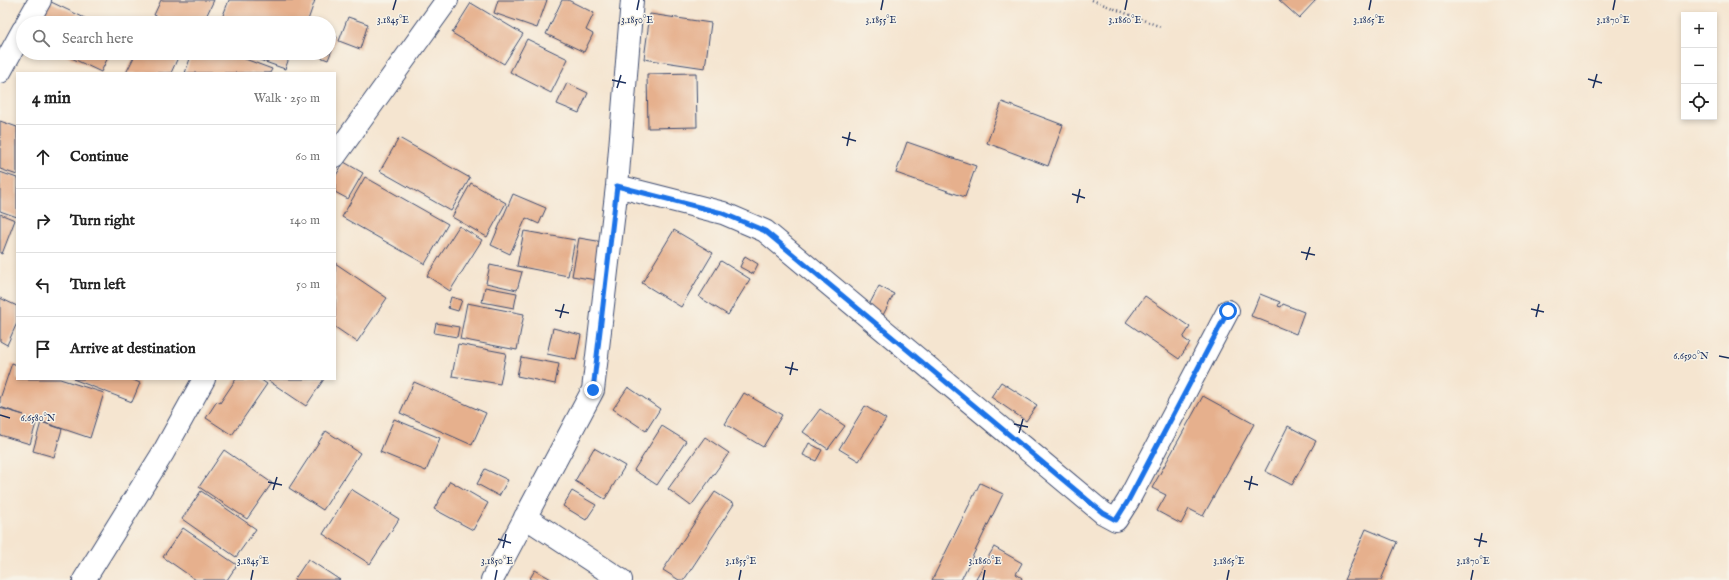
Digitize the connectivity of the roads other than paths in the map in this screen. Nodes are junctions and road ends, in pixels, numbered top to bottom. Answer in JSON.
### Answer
{"nodes":[{"id":1,"x":40,"y":0,"type":"edge"},
{"id":2,"x":446,"y":0,"type":"edge"},
{"id":3,"x":632,"y":0,"type":"edge"},
{"id":4,"x":31,"y":16,"type":"edge"},
{"id":5,"x":16,"y":43,"type":"edge"},
{"id":6,"x":0,"y":72,"type":"edge"},
{"id":7,"x":336,"y":155,"type":"edge"},
{"id":8,"x":617,"y":186,"type":"junction"},
{"id":9,"x":1228,"y":311,"type":"dead end"},
{"id":10,"x":203,"y":380,"type":"edge"},
{"id":11,"x":525,"y":517,"type":"junction"},
{"id":12,"x":84,"y":580,"type":"edge"},
{"id":13,"x":492,"y":580,"type":"edge"},
{"id":14,"x":621,"y":580,"type":"edge"}],
"edges":[{"from":1,"to":4,"type":"street"},
{"from":2,"to":7,"type":"street"},
{"from":3,"to":8,"type":"street"},
{"from":5,"to":6,"type":"street"},
{"from":8,"to":9,"type":"street"},
{"from":8,"to":11,"type":"street"},
{"from":10,"to":12,"type":"street"},
{"from":11,"to":13,"type":"street"},
{"from":11,"to":14,"type":"street"}]}
